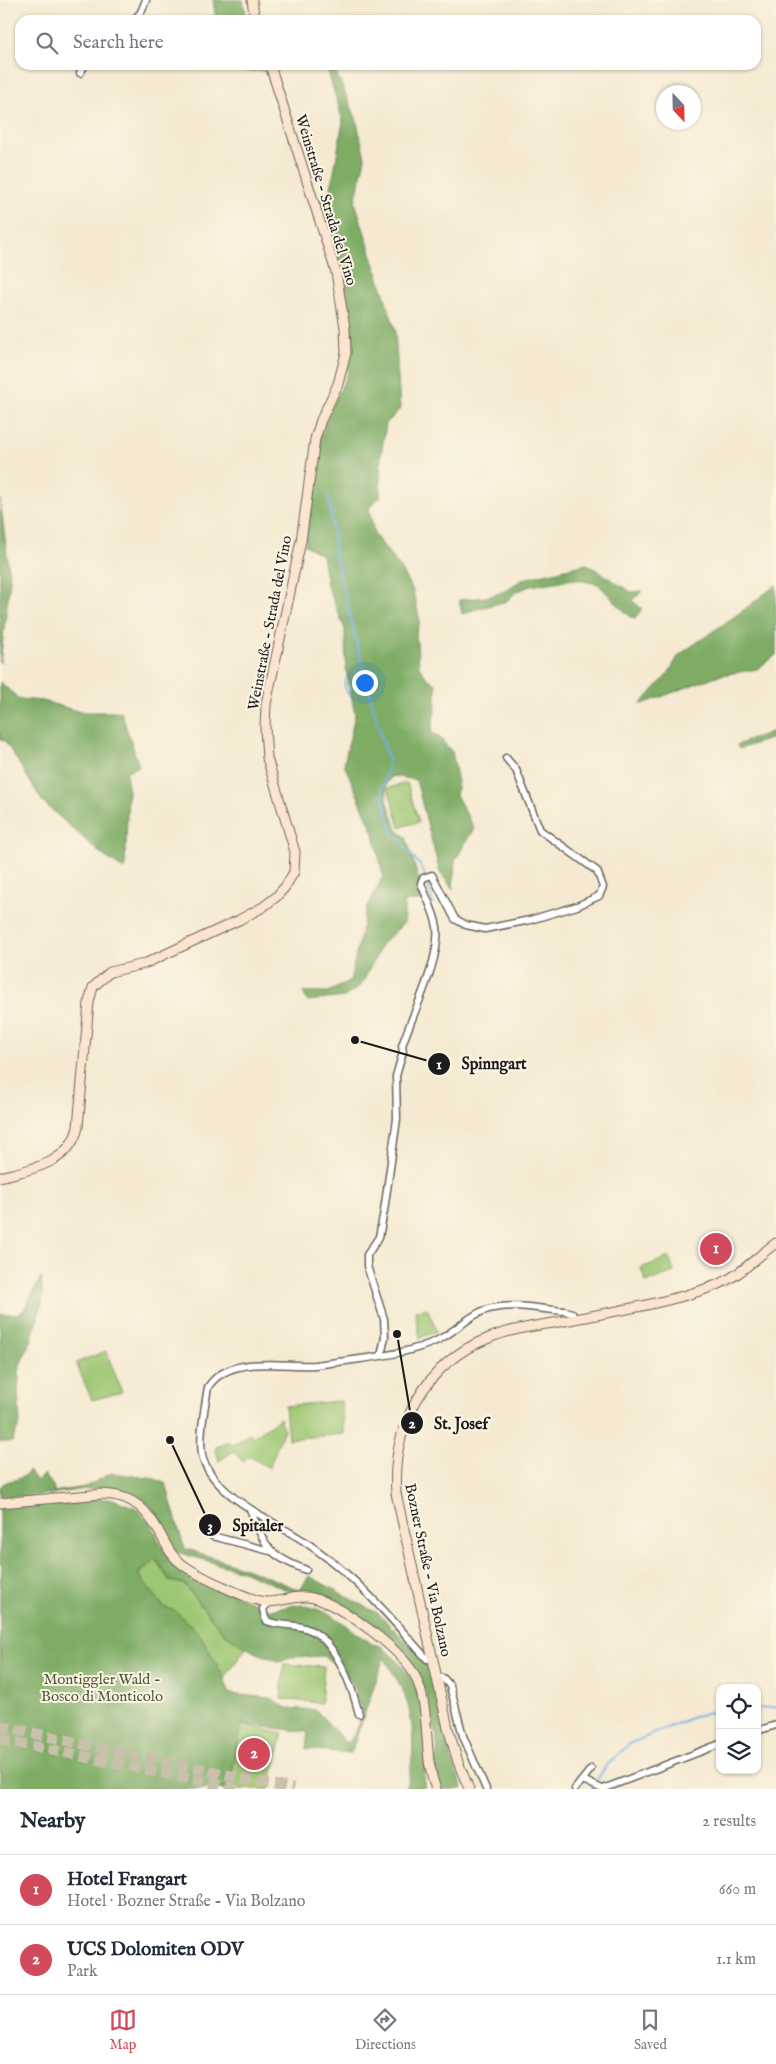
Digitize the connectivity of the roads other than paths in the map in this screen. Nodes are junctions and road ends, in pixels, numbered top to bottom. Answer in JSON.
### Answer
{"nodes":[{"id":1,"x":146,"y":0,"type":"edge"},
{"id":2,"x":252,"y":0,"type":"edge"},
{"id":3,"x":138,"y":15,"type":"edge"},
{"id":4,"x":254,"y":15,"type":"edge"},
{"id":5,"x":82,"y":70,"type":"edge"},
{"id":6,"x":272,"y":70,"type":"edge"},
{"id":7,"x":80,"y":73,"type":"dead end"},
{"id":8,"x":506,"y":758,"type":"dead end"},
{"id":9,"x":0,"y":1178,"type":"edge"},
{"id":10,"x":776,"y":1243,"type":"edge"},
{"id":11,"x":574,"y":1318,"type":"junction"},
{"id":12,"x":381,"y":1356,"type":"junction"},
{"id":13,"x":0,"y":1503,"type":"edge"},
{"id":14,"x":250,"y":1508,"type":"junction"},
{"id":15,"x":212,"y":1536,"type":"dead end"},
{"id":16,"x":270,"y":1551,"type":"junction"},
{"id":17,"x":306,"y":1570,"type":"dead end"},
{"id":18,"x":269,"y":1602,"type":"junction"},
{"id":19,"x":433,"y":1659,"type":"junction"},
{"id":20,"x":436,"y":1678,"type":"junction"},
{"id":21,"x":359,"y":1714,"type":"dead end"},
{"id":22,"x":776,"y":1724,"type":"edge"},
{"id":23,"x":761,"y":1730,"type":"edge"},
{"id":24,"x":716,"y":1745,"type":"edge"},
{"id":25,"x":591,"y":1769,"type":"dead end"},
{"id":26,"x":586,"y":1782,"type":"junction"},
{"id":27,"x":601,"y":1788,"type":"edge"},
{"id":28,"x":436,"y":1789,"type":"edge"},
{"id":29,"x":470,"y":1789,"type":"edge"},
{"id":30,"x":486,"y":1789,"type":"edge"},
{"id":31,"x":575,"y":1789,"type":"edge"}],
"edges":[{"from":1,"to":3,"type":"street"},
{"from":2,"to":4,"type":"main road"},
{"from":5,"to":7,"type":"street"},
{"from":6,"to":9,"type":"main road","name":"Weinstraße - Strada del Vino"},
{"from":8,"to":12,"type":"street"},
{"from":10,"to":11,"type":"main road","name":"Bozner Straße - Via Bolzano"},
{"from":11,"to":12,"type":"street"},
{"from":11,"to":19,"type":"main road","name":"Bozner Straße - Via Bolzano"},
{"from":12,"to":14,"type":"street"},
{"from":13,"to":18,"type":"main road"},
{"from":14,"to":16,"type":"street"},
{"from":14,"to":19,"type":"street"},
{"from":15,"to":16,"type":"street"},
{"from":16,"to":17,"type":"street"},
{"from":18,"to":21,"type":"street"},
{"from":18,"to":28,"type":"main road"},
{"from":19,"to":20,"type":"main road","name":"Bozner Straße - Via Bolzano"},
{"from":20,"to":29,"type":"main road","name":"Bozner Straße - Via Bolzano"},
{"from":20,"to":30,"type":"street"},
{"from":22,"to":23,"type":"street"},
{"from":24,"to":27,"type":"street"},
{"from":25,"to":26,"type":"street"},
{"from":26,"to":27,"type":"street"},
{"from":26,"to":31,"type":"street"}]}
